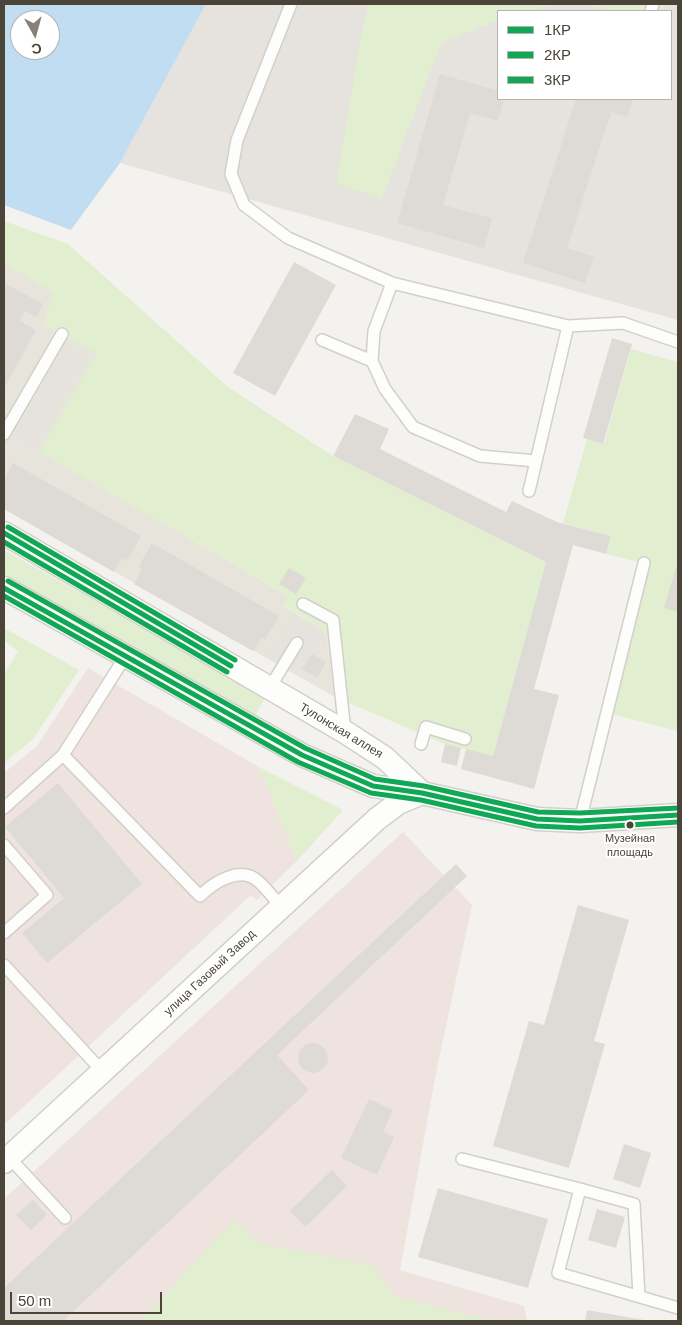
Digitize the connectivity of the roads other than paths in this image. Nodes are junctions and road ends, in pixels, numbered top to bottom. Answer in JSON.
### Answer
{"nodes":[{"id":1,"x":291,"y":4,"type":"edge"},
{"id":2,"x":392,"y":283,"type":"junction"},
{"id":3,"x":568,"y":326,"type":"junction"},
{"id":4,"x":62,"y":334,"type":"dead end"},
{"id":5,"x":322,"y":340,"type":"dead end"},
{"id":6,"x":678,"y":342,"type":"edge"},
{"id":7,"x":372,"y":361,"type":"junction"},
{"id":8,"x":4,"y":434,"type":"edge"},
{"id":9,"x":536,"y":461,"type":"junction"},
{"id":10,"x":530,"y":491,"type":"dead end"},
{"id":11,"x":4,"y":534,"type":"edge"},
{"id":12,"x":644,"y":562,"type":"dead end"},
{"id":13,"x":4,"y":588,"type":"edge"},
{"id":14,"x":303,"y":604,"type":"dead end"},
{"id":15,"x":297,"y":643,"type":"dead end"},
{"id":16,"x":125,"y":657,"type":"junction"},
{"id":17,"x":270,"y":689,"type":"junction"},
{"id":18,"x":344,"y":732,"type":"junction"},
{"id":19,"x":465,"y":739,"type":"dead end"},
{"id":20,"x":421,"y":744,"type":"dead end"},
{"id":21,"x":63,"y":755,"type":"junction"},
{"id":22,"x":422,"y":793,"type":"junction"},
{"id":23,"x":4,"y":808,"type":"edge"},
{"id":24,"x":678,"y":816,"type":"edge"},
{"id":25,"x":580,"y":821,"type":"junction"},
{"id":26,"x":4,"y":845,"type":"edge"},
{"id":27,"x":282,"y":907,"type":"junction"},
{"id":28,"x":4,"y":932,"type":"edge"},
{"id":29,"x":4,"y":966,"type":"edge"},
{"id":30,"x":103,"y":1072,"type":"junction"},
{"id":31,"x":6,"y":1157,"type":"edge"},
{"id":32,"x":462,"y":1159,"type":"dead end"},
{"id":33,"x":580,"y":1189,"type":"junction"},
{"id":34,"x":65,"y":1218,"type":"dead end"},
{"id":35,"x":639,"y":1296,"type":"junction"},
{"id":36,"x":678,"y":1308,"type":"edge"}],
"edges":[{"from":1,"to":2,"type":"lane"},
{"from":2,"to":3,"type":"lane"},
{"from":2,"to":7,"type":"lane"},
{"from":3,"to":6,"type":"lane"},
{"from":3,"to":9,"type":"lane"},
{"from":4,"to":8,"type":"lane"},
{"from":5,"to":7,"type":"lane"},
{"from":7,"to":9,"type":"lane"},
{"from":9,"to":10,"type":"lane"},
{"from":11,"to":17,"type":"street","name":"Тулонская аллея"},
{"from":12,"to":25,"type":"lane"},
{"from":13,"to":16,"type":"street"},
{"from":14,"to":18,"type":"lane"},
{"from":15,"to":17,"type":"lane"},
{"from":16,"to":21,"type":"lane"},
{"from":16,"to":22,"type":"street"},
{"from":17,"to":18,"type":"street","name":"Тулонская аллея"},
{"from":18,"to":22,"type":"street","name":"Тулонская аллея"},
{"from":19,"to":20,"type":"lane"},
{"from":21,"to":23,"type":"lane"},
{"from":21,"to":27,"type":"lane"},
{"from":22,"to":25,"type":"street"},
{"from":22,"to":27,"type":"street","name":"улица Газовый Завод"},
{"from":24,"to":25,"type":"street"},
{"from":26,"to":28,"type":"lane"},
{"from":27,"to":30,"type":"street","name":"улица Газовый Завод"},
{"from":29,"to":30,"type":"lane"},
{"from":30,"to":31,"type":"street","name":"улица Газовый Завод"},
{"from":31,"to":34,"type":"lane"},
{"from":32,"to":33,"type":"lane"},
{"from":33,"to":35,"type":"lane"},
{"from":33,"to":35,"type":"lane"},
{"from":35,"to":36,"type":"lane"}]}
